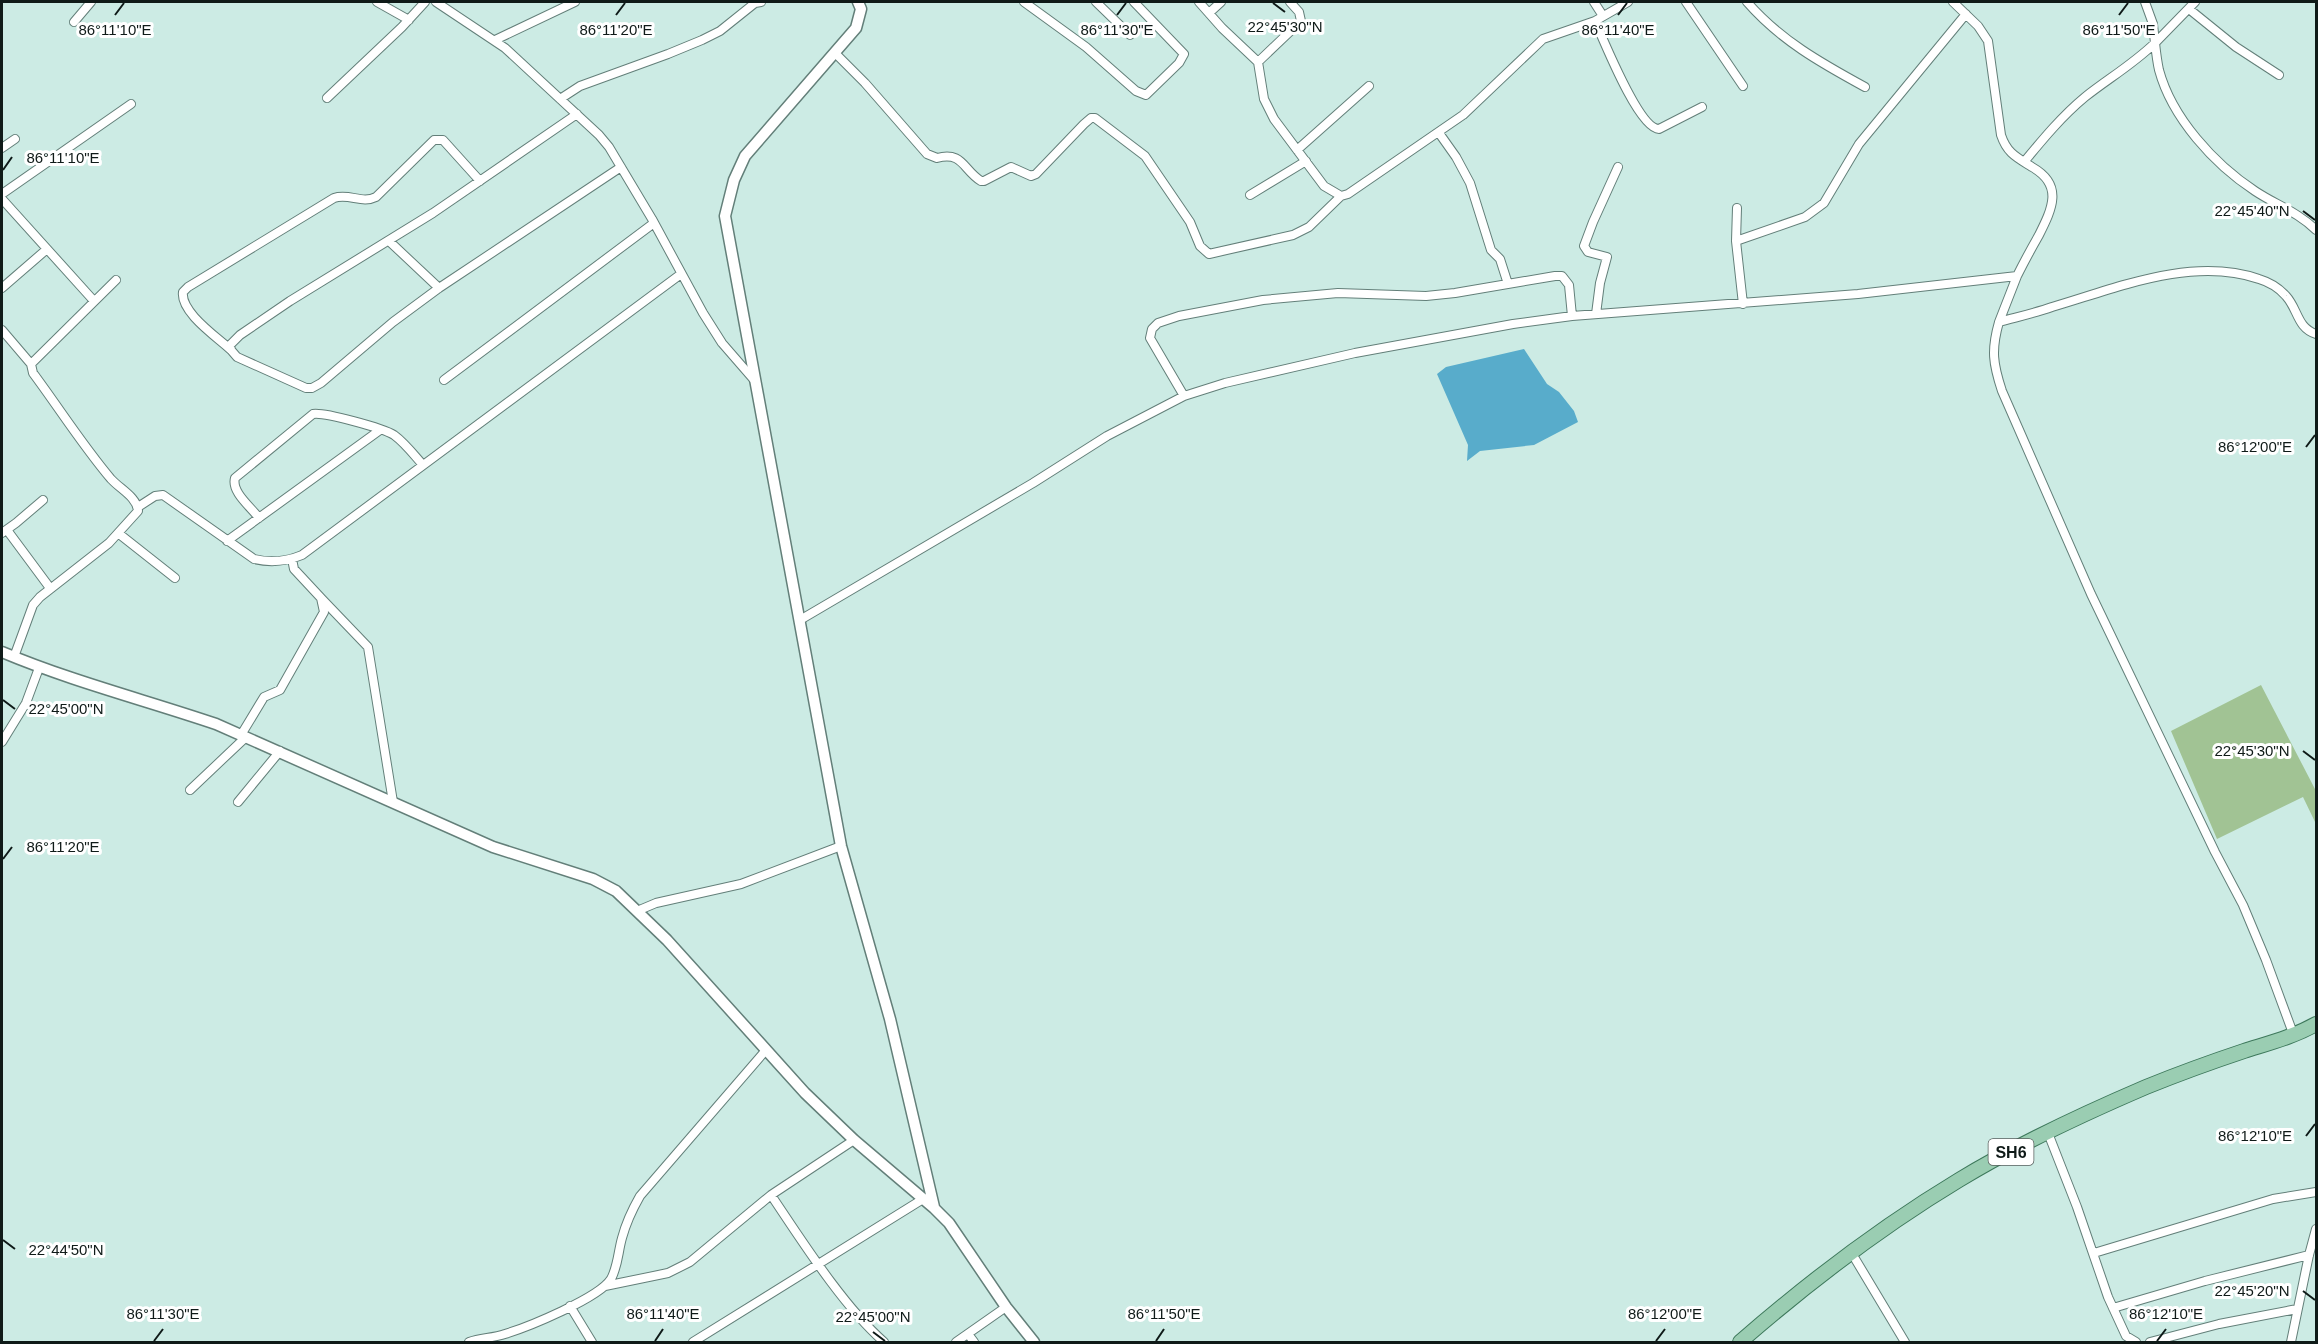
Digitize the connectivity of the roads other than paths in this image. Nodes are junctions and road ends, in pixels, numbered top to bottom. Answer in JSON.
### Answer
{"nodes":[{"id":1,"x":91,"y":2,"type":"edge"},
{"id":2,"x":377,"y":2,"type":"edge"},
{"id":3,"x":425,"y":2,"type":"edge"},
{"id":4,"x":436,"y":2,"type":"edge"},
{"id":5,"x":575,"y":2,"type":"edge"},
{"id":6,"x":760,"y":2,"type":"edge"},
{"id":7,"x":858,"y":2,"type":"edge"},
{"id":8,"x":1024,"y":2,"type":"edge"},
{"id":9,"x":1096,"y":2,"type":"edge"},
{"id":10,"x":1134,"y":2,"type":"edge"},
{"id":11,"x":1198,"y":2,"type":"edge"},
{"id":12,"x":1221,"y":2,"type":"edge"},
{"id":13,"x":1290,"y":2,"type":"edge"},
{"id":14,"x":1594,"y":2,"type":"edge"},
{"id":15,"x":1628,"y":2,"type":"edge"},
{"id":16,"x":1686,"y":2,"type":"edge"},
{"id":17,"x":1747,"y":2,"type":"edge"},
{"id":18,"x":1953,"y":2,"type":"edge"},
{"id":19,"x":2145,"y":2,"type":"edge"},
{"id":20,"x":2195,"y":2,"type":"edge"},
{"id":21,"x":2189,"y":9,"type":"junction"},
{"id":22,"x":1209,"y":13,"type":"junction"},
{"id":23,"x":1966,"y":14,"type":"junction"},
{"id":24,"x":1599,"y":18,"type":"junction"},
{"id":25,"x":409,"y":20,"type":"junction"},
{"id":26,"x":74,"y":22,"type":"dead end"},
{"id":27,"x":1130,"y":35,"type":"dead end"},
{"id":28,"x":495,"y":40,"type":"junction"},
{"id":29,"x":2155,"y":43,"type":"junction"},
{"id":30,"x":835,"y":53,"type":"junction"},
{"id":31,"x":1258,"y":62,"type":"junction"},
{"id":32,"x":2279,"y":75,"type":"dead end"},
{"id":33,"x":1369,"y":86,"type":"dead end"},
{"id":34,"x":1743,"y":86,"type":"dead end"},
{"id":35,"x":1865,"y":87,"type":"dead end"},
{"id":36,"x":327,"y":98,"type":"dead end"},
{"id":37,"x":560,"y":99,"type":"junction"},
{"id":38,"x":131,"y":104,"type":"dead end"},
{"id":39,"x":1702,"y":106,"type":"dead end"},
{"id":40,"x":577,"y":114,"type":"junction"},
{"id":41,"x":1439,"y":133,"type":"junction"},
{"id":42,"x":15,"y":139,"type":"dead end"},
{"id":43,"x":2,"y":148,"type":"edge"},
{"id":44,"x":1298,"y":150,"type":"junction"},
{"id":45,"x":1306,"y":161,"type":"junction"},
{"id":46,"x":2024,"y":162,"type":"junction"},
{"id":47,"x":1618,"y":167,"type":"dead end"},
{"id":48,"x":621,"y":168,"type":"junction"},
{"id":49,"x":480,"y":181,"type":"junction"},
{"id":50,"x":2,"y":194,"type":"edge"},
{"id":51,"x":1250,"y":195,"type":"dead end"},
{"id":52,"x":1341,"y":196,"type":"junction"},
{"id":53,"x":2,"y":200,"type":"edge"},
{"id":54,"x":1737,"y":208,"type":"dead end"},
{"id":55,"x":654,"y":223,"type":"junction"},
{"id":56,"x":2316,"y":230,"type":"edge"},
{"id":57,"x":389,"y":241,"type":"junction"},
{"id":58,"x":1736,"y":241,"type":"junction"},
{"id":59,"x":47,"y":249,"type":"junction"},
{"id":60,"x":681,"y":274,"type":"junction"},
{"id":61,"x":2017,"y":276,"type":"junction"},
{"id":62,"x":116,"y":280,"type":"dead end"},
{"id":63,"x":1508,"y":284,"type":"junction"},
{"id":64,"x":2,"y":288,"type":"edge"},
{"id":65,"x":439,"y":288,"type":"junction"},
{"id":66,"x":94,"y":301,"type":"junction"},
{"id":67,"x":1743,"y":304,"type":"junction"},
{"id":68,"x":1596,"y":314,"type":"junction"},
{"id":69,"x":1572,"y":316,"type":"junction"},
{"id":70,"x":1999,"y":322,"type":"junction"},
{"id":71,"x":2,"y":330,"type":"edge"},
{"id":72,"x":2316,"y":334,"type":"edge"},
{"id":73,"x":231,"y":350,"type":"junction"},
{"id":74,"x":31,"y":364,"type":"junction"},
{"id":75,"x":444,"y":380,"type":"dead end"},
{"id":76,"x":756,"y":383,"type":"junction"},
{"id":77,"x":1184,"y":396,"type":"junction"},
{"id":78,"x":380,"y":430,"type":"junction"},
{"id":79,"x":423,"y":465,"type":"junction"},
{"id":80,"x":43,"y":500,"type":"dead end"},
{"id":81,"x":138,"y":507,"type":"junction"},
{"id":82,"x":260,"y":518,"type":"junction"},
{"id":83,"x":4,"y":532,"type":"edge"},
{"id":84,"x":118,"y":533,"type":"junction"},
{"id":85,"x":227,"y":541,"type":"junction"},
{"id":86,"x":292,"y":559,"type":"junction"},
{"id":87,"x":175,"y":578,"type":"dead end"},
{"id":88,"x":50,"y":588,"type":"junction"},
{"id":89,"x":321,"y":598,"type":"junction"},
{"id":90,"x":800,"y":620,"type":"junction"},
{"id":91,"x":2,"y":652,"type":"edge"},
{"id":92,"x":14,"y":657,"type":"junction"},
{"id":93,"x":39,"y":668,"type":"junction"},
{"id":94,"x":244,"y":736,"type":"junction"},
{"id":95,"x":2,"y":742,"type":"edge"},
{"id":96,"x":280,"y":751,"type":"junction"},
{"id":97,"x":190,"y":790,"type":"dead end"},
{"id":98,"x":238,"y":802,"type":"dead end"},
{"id":99,"x":393,"y":802,"type":"junction"},
{"id":100,"x":841,"y":846,"type":"junction"},
{"id":101,"x":637,"y":911,"type":"junction"},
{"id":102,"x":2316,"y":1025,"type":"edge"},
{"id":103,"x":2294,"y":1036,"type":"junction"},
{"id":104,"x":766,"y":1050,"type":"junction"},
{"id":105,"x":2048,"y":1133,"type":"junction"},
{"id":106,"x":854,"y":1140,"type":"junction"},
{"id":107,"x":2316,"y":1192,"type":"edge"},
{"id":108,"x":771,"y":1195,"type":"junction"},
{"id":109,"x":923,"y":1198,"type":"junction"},
{"id":110,"x":934,"y":1208,"type":"junction"},
{"id":111,"x":2316,"y":1229,"type":"edge"},
{"id":112,"x":1851,"y":1252,"type":"junction"},
{"id":113,"x":2094,"y":1253,"type":"junction"},
{"id":114,"x":2309,"y":1255,"type":"junction"},
{"id":115,"x":820,"y":1264,"type":"junction"},
{"id":116,"x":604,"y":1286,"type":"junction"},
{"id":117,"x":570,"y":1306,"type":"junction"},
{"id":118,"x":1006,"y":1306,"type":"junction"},
{"id":119,"x":2112,"y":1308,"type":"junction"},
{"id":120,"x":2297,"y":1309,"type":"junction"},
{"id":121,"x":968,"y":1334,"type":"junction"},
{"id":122,"x":505,"y":1339,"type":"edge"},
{"id":123,"x":469,"y":1342,"type":"edge"},
{"id":124,"x":592,"y":1342,"type":"edge"},
{"id":125,"x":693,"y":1342,"type":"edge"},
{"id":126,"x":884,"y":1342,"type":"edge"},
{"id":127,"x":956,"y":1342,"type":"edge"},
{"id":128,"x":974,"y":1342,"type":"edge"},
{"id":129,"x":1034,"y":1342,"type":"edge"},
{"id":130,"x":1740,"y":1342,"type":"edge"},
{"id":131,"x":1905,"y":1342,"type":"edge"},
{"id":132,"x":2136,"y":1342,"type":"edge"},
{"id":133,"x":2150,"y":1342,"type":"edge"},
{"id":134,"x":2291,"y":1342,"type":"edge"}],
"edges":[{"from":1,"to":26,"type":"street"},
{"from":2,"to":25,"type":"street"},
{"from":3,"to":25,"type":"street"},
{"from":4,"to":28,"type":"street"},
{"from":5,"to":28,"type":"street"},
{"from":6,"to":37,"type":"street"},
{"from":7,"to":30,"type":"street"},
{"from":8,"to":10,"type":"street"},
{"from":9,"to":27,"type":"street"},
{"from":11,"to":22,"type":"street"},
{"from":12,"to":22,"type":"street"},
{"from":13,"to":31,"type":"street"},
{"from":14,"to":24,"type":"street"},
{"from":15,"to":24,"type":"street"},
{"from":16,"to":34,"type":"street"},
{"from":17,"to":35,"type":"street"},
{"from":18,"to":23,"type":"street"},
{"from":19,"to":29,"type":"street"},
{"from":20,"to":21,"type":"street"},
{"from":21,"to":29,"type":"street"},
{"from":21,"to":32,"type":"street"},
{"from":22,"to":31,"type":"street"},
{"from":23,"to":46,"type":"street"},
{"from":23,"to":58,"type":"street"},
{"from":24,"to":39,"type":"street"},
{"from":24,"to":41,"type":"street"},
{"from":25,"to":36,"type":"street"},
{"from":28,"to":37,"type":"street"},
{"from":29,"to":46,"type":"street"},
{"from":29,"to":56,"type":"street"},
{"from":30,"to":52,"type":"street"},
{"from":30,"to":76,"type":"street"},
{"from":31,"to":44,"type":"street"},
{"from":33,"to":44,"type":"street"},
{"from":37,"to":40,"type":"street"},
{"from":38,"to":50,"type":"street"},
{"from":40,"to":48,"type":"street"},
{"from":40,"to":49,"type":"street"},
{"from":41,"to":52,"type":"street"},
{"from":41,"to":63,"type":"street"},
{"from":42,"to":43,"type":"street"},
{"from":44,"to":45,"type":"street"},
{"from":45,"to":51,"type":"street"},
{"from":45,"to":52,"type":"street"},
{"from":46,"to":61,"type":"street"},
{"from":47,"to":68,"type":"street"},
{"from":48,"to":55,"type":"street"},
{"from":48,"to":65,"type":"street"},
{"from":49,"to":57,"type":"street"},
{"from":49,"to":73,"type":"street"},
{"from":53,"to":59,"type":"street"},
{"from":54,"to":58,"type":"street"},
{"from":55,"to":60,"type":"street"},
{"from":55,"to":75,"type":"street"},
{"from":57,"to":65,"type":"street"},
{"from":57,"to":73,"type":"street"},
{"from":58,"to":67,"type":"street"},
{"from":59,"to":64,"type":"street"},
{"from":59,"to":66,"type":"street"},
{"from":60,"to":76,"type":"street"},
{"from":60,"to":79,"type":"street"},
{"from":61,"to":67,"type":"street"},
{"from":61,"to":70,"type":"street"},
{"from":62,"to":66,"type":"street"},
{"from":63,"to":69,"type":"street"},
{"from":63,"to":77,"type":"street"},
{"from":65,"to":73,"type":"street"},
{"from":66,"to":74,"type":"street"},
{"from":67,"to":68,"type":"street"},
{"from":68,"to":69,"type":"street"},
{"from":69,"to":77,"type":"street"},
{"from":70,"to":72,"type":"street"},
{"from":70,"to":103,"type":"street"},
{"from":71,"to":74,"type":"street"},
{"from":74,"to":81,"type":"street"},
{"from":76,"to":90,"type":"street"},
{"from":77,"to":90,"type":"street"},
{"from":78,"to":79,"type":"street"},
{"from":78,"to":82,"type":"street"},
{"from":78,"to":82,"type":"street"},
{"from":79,"to":86,"type":"street"},
{"from":80,"to":83,"type":"street"},
{"from":81,"to":84,"type":"street"},
{"from":81,"to":85,"type":"street"},
{"from":82,"to":85,"type":"street"},
{"from":83,"to":88,"type":"street"},
{"from":84,"to":87,"type":"street"},
{"from":84,"to":88,"type":"street"},
{"from":85,"to":86,"type":"street"},
{"from":86,"to":89,"type":"street"},
{"from":88,"to":92,"type":"street"},
{"from":89,"to":94,"type":"street"},
{"from":89,"to":99,"type":"street"},
{"from":90,"to":100,"type":"street"},
{"from":91,"to":92,"type":"street"},
{"from":92,"to":93,"type":"street"},
{"from":93,"to":94,"type":"street"},
{"from":93,"to":95,"type":"street"},
{"from":94,"to":96,"type":"street"},
{"from":94,"to":97,"type":"street"},
{"from":96,"to":98,"type":"street"},
{"from":96,"to":99,"type":"street"},
{"from":99,"to":101,"type":"street"},
{"from":100,"to":101,"type":"street"},
{"from":100,"to":110,"type":"street"},
{"from":101,"to":104,"type":"street"},
{"from":102,"to":103,"type":"main road","number":"SH6"},
{"from":103,"to":105,"type":"main road","number":"SH6"},
{"from":104,"to":106,"type":"street"},
{"from":104,"to":116,"type":"street"},
{"from":105,"to":112,"type":"main road","number":"SH6"},
{"from":105,"to":113,"type":"street"},
{"from":106,"to":108,"type":"street"},
{"from":106,"to":109,"type":"street"},
{"from":107,"to":113,"type":"street"},
{"from":108,"to":115,"type":"street"},
{"from":108,"to":116,"type":"street"},
{"from":109,"to":110,"type":"street"},
{"from":109,"to":115,"type":"street"},
{"from":110,"to":118,"type":"street"},
{"from":111,"to":114,"type":"street"},
{"from":112,"to":130,"type":"main road","number":"SH6"},
{"from":112,"to":131,"type":"street"},
{"from":113,"to":119,"type":"street"},
{"from":114,"to":119,"type":"street"},
{"from":114,"to":120,"type":"street"},
{"from":115,"to":125,"type":"street"},
{"from":115,"to":126,"type":"street"},
{"from":116,"to":117,"type":"street"},
{"from":117,"to":122,"type":"street"},
{"from":117,"to":124,"type":"street"},
{"from":118,"to":121,"type":"street"},
{"from":118,"to":129,"type":"street"},
{"from":119,"to":132,"type":"street"},
{"from":120,"to":133,"type":"street"},
{"from":120,"to":134,"type":"street"},
{"from":121,"to":127,"type":"street"},
{"from":121,"to":128,"type":"street"},
{"from":122,"to":123,"type":"street"}]}
